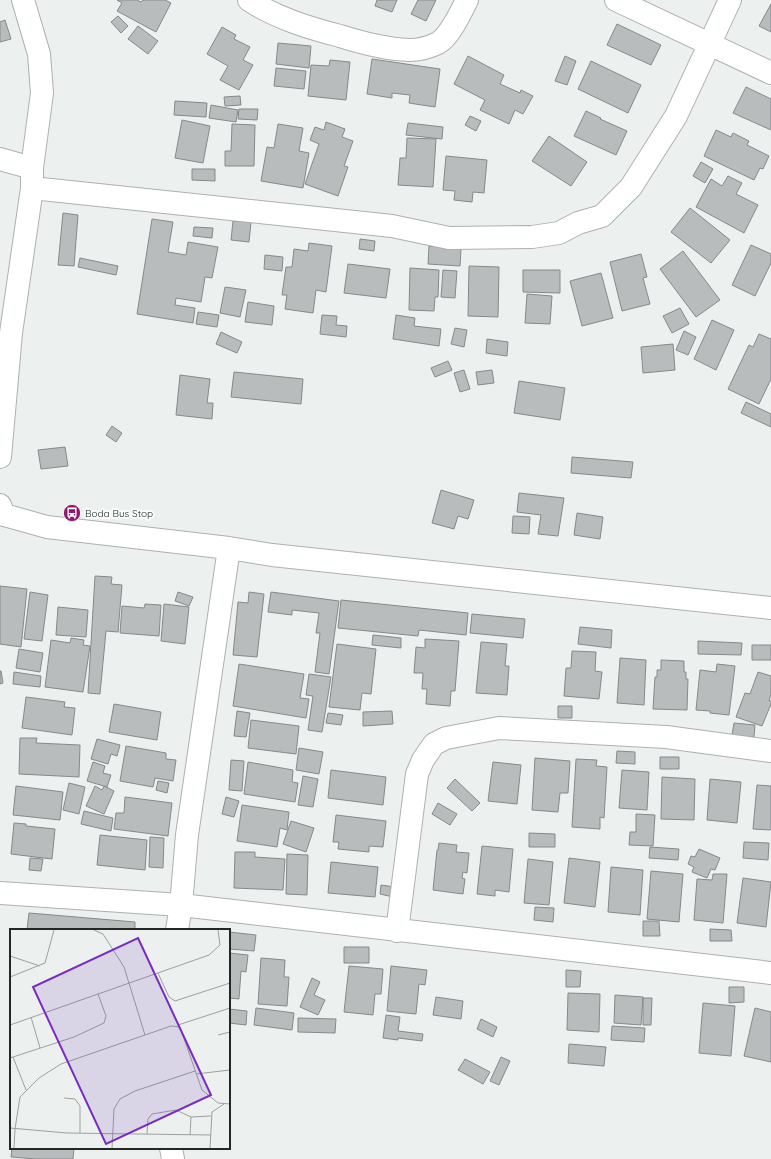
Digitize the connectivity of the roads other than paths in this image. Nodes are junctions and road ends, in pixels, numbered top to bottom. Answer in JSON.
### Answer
{"nodes":[{"id":1,"x":23,"y":0,"type":"edge"},
{"id":2,"x":249,"y":0,"type":"edge"},
{"id":3,"x":467,"y":0,"type":"edge"},
{"id":4,"x":616,"y":0,"type":"edge"},
{"id":5,"x":730,"y":0,"type":"edge"},
{"id":6,"x":710,"y":44,"type":"junction"},
{"id":7,"x":771,"y":73,"type":"edge"},
{"id":8,"x":0,"y":159,"type":"edge"},
{"id":9,"x":32,"y":178,"type":"junction"},
{"id":10,"x":0,"y":457,"type":"edge"},
{"id":11,"x":1,"y":512,"type":"edge"},
{"id":12,"x":229,"y":548,"type":"junction"},
{"id":13,"x":771,"y":608,"type":"edge"},
{"id":14,"x":771,"y":751,"type":"edge"},
{"id":15,"x":0,"y":893,"type":"edge"},
{"id":16,"x":181,"y":905,"type":"junction"},
{"id":17,"x":177,"y":929,"type":"edge"},
{"id":18,"x":397,"y":931,"type":"junction"},
{"id":19,"x":771,"y":972,"type":"edge"},
{"id":20,"x":171,"y":1149,"type":"edge"},
{"id":21,"x":173,"y":1159,"type":"edge"}],
"edges":[{"from":1,"to":9,"type":"street"},
{"from":2,"to":3,"type":"street"},
{"from":4,"to":6,"type":"street"},
{"from":5,"to":6,"type":"street"},
{"from":6,"to":7,"type":"street"},
{"from":6,"to":9,"type":"street"},
{"from":8,"to":9,"type":"street"},
{"from":9,"to":10,"type":"street"},
{"from":11,"to":12,"type":"street"},
{"from":12,"to":13,"type":"street"},
{"from":12,"to":16,"type":"street"},
{"from":14,"to":18,"type":"street"},
{"from":15,"to":16,"type":"street"},
{"from":16,"to":17,"type":"street"},
{"from":16,"to":18,"type":"street"},
{"from":18,"to":19,"type":"street"},
{"from":20,"to":21,"type":"street"}]}
